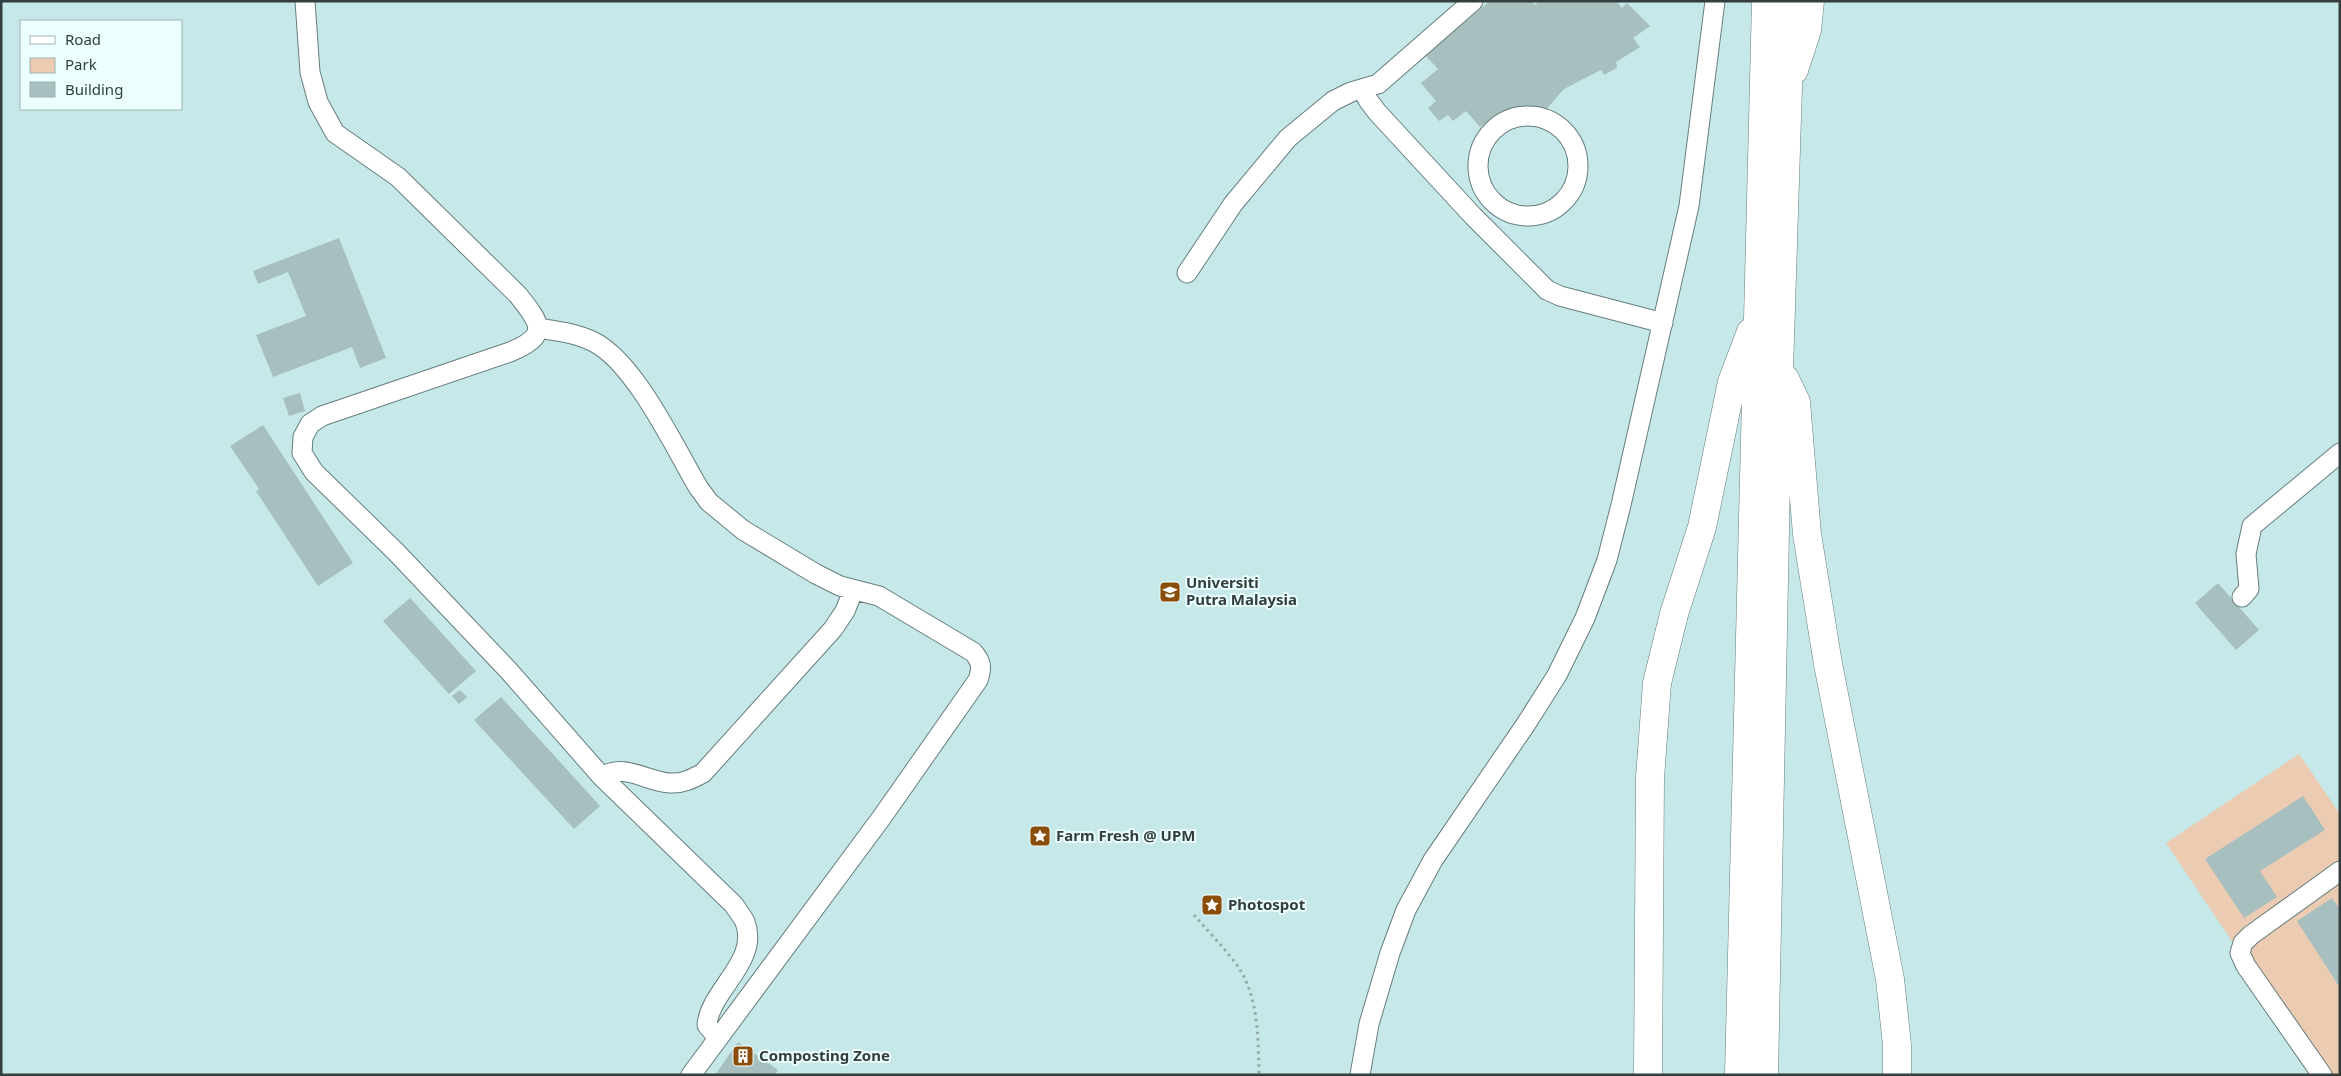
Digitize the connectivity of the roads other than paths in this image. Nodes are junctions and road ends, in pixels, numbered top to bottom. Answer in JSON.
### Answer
{"nodes":[{"id":1,"x":1474,"y":1,"type":"edge"},
{"id":2,"x":1714,"y":1,"type":"edge"},
{"id":3,"x":1766,"y":1,"type":"edge"},
{"id":4,"x":1788,"y":1,"type":"edge"},
{"id":5,"x":1810,"y":1,"type":"edge"},
{"id":6,"x":305,"y":8,"type":"edge"},
{"id":7,"x":1458,"y":8,"type":"edge"},
{"id":8,"x":1788,"y":86,"type":"junction"},
{"id":9,"x":1364,"y":90,"type":"junction"},
{"id":10,"x":1490,"y":198,"type":"junction"},
{"id":11,"x":1473,"y":216,"type":"junction"},
{"id":12,"x":1187,"y":273,"type":"dead end"},
{"id":13,"x":1757,"y":318,"type":"junction"},
{"id":14,"x":1663,"y":323,"type":"junction"},
{"id":15,"x":538,"y":328,"type":"junction"},
{"id":16,"x":1780,"y":369,"type":"junction"},
{"id":17,"x":2340,"y":453,"type":"edge"},
{"id":18,"x":853,"y":591,"type":"junction"},
{"id":19,"x":2242,"y":597,"type":"dead end"},
{"id":20,"x":602,"y":777,"type":"junction"},
{"id":21,"x":2340,"y":870,"type":"edge"},
{"id":22,"x":718,"y":1038,"type":"junction"},
{"id":23,"x":691,"y":1075,"type":"edge"},
{"id":24,"x":1360,"y":1075,"type":"edge"},
{"id":25,"x":1648,"y":1075,"type":"edge"},
{"id":26,"x":1739,"y":1075,"type":"edge"},
{"id":27,"x":1764,"y":1075,"type":"edge"},
{"id":28,"x":1897,"y":1075,"type":"edge"},
{"id":29,"x":2322,"y":1075,"type":"edge"}],
"edges":[{"from":1,"to":7,"type":"street"},
{"from":2,"to":14,"type":"street"},
{"from":3,"to":13,"type":"highway"},
{"from":4,"to":8,"type":"highway"},
{"from":5,"to":8,"type":"highway"},
{"from":6,"to":15,"type":"street"},
{"from":7,"to":9,"type":"street"},
{"from":8,"to":16,"type":"highway"},
{"from":9,"to":11,"type":"street"},
{"from":9,"to":12,"type":"street"},
{"from":10,"to":10,"type":"street"},
{"from":10,"to":11,"type":"street"},
{"from":11,"to":14,"type":"street"},
{"from":13,"to":25,"type":"highway"},
{"from":13,"to":26,"type":"highway"},
{"from":14,"to":24,"type":"street"},
{"from":15,"to":18,"type":"street"},
{"from":15,"to":20,"type":"street"},
{"from":16,"to":27,"type":"highway"},
{"from":16,"to":28,"type":"highway"},
{"from":17,"to":19,"type":"street"},
{"from":18,"to":20,"type":"street"},
{"from":18,"to":22,"type":"street"},
{"from":20,"to":22,"type":"street"},
{"from":21,"to":29,"type":"street"},
{"from":22,"to":23,"type":"street"}]}
